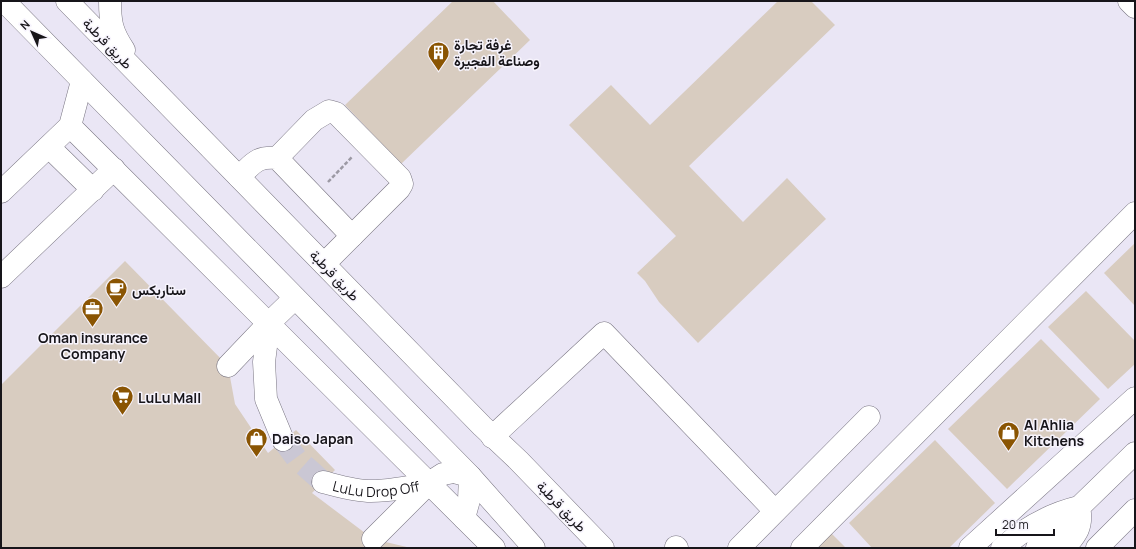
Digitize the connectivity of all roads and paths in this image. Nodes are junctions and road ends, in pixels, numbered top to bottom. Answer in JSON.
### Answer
{"nodes":[{"id":1,"x":4,"y":1,"type":"edge"},
{"id":2,"x":67,"y":1,"type":"edge"},
{"id":3,"x":110,"y":1,"type":"edge"},
{"id":4,"x":1129,"y":1,"type":"edge"},
{"id":5,"x":1135,"y":7,"type":"edge"},
{"id":6,"x":82,"y":81,"type":"junction"},
{"id":7,"x":149,"y":85,"type":"junction"},
{"id":8,"x":70,"y":126,"type":"junction"},
{"id":9,"x":366,"y":142,"type":"junction"},
{"id":10,"x":49,"y":147,"type":"junction"},
{"id":11,"x":277,"y":158,"type":"junction"},
{"id":12,"x":114,"y":169,"type":"junction"},
{"id":13,"x":239,"y":177,"type":"junction"},
{"id":14,"x":92,"y":190,"type":"junction"},
{"id":15,"x":1,"y":192,"type":"edge"},
{"id":16,"x":313,"y":196,"type":"junction"},
{"id":17,"x":1135,"y":213,"type":"edge"},
{"id":18,"x":352,"y":236,"type":"junction"},
{"id":19,"x":324,"y":264,"type":"junction"},
{"id":20,"x":1,"y":277,"type":"edge"},
{"id":21,"x":295,"y":298,"type":"junction"},
{"id":22,"x":269,"y":323,"type":"junction"},
{"id":23,"x":228,"y":366,"type":"dead end"},
{"id":24,"x":1135,"y":398,"type":"edge"},
{"id":25,"x":869,"y":417,"type":"dead end"},
{"id":26,"x":492,"y":437,"type":"junction"},
{"id":27,"x":283,"y":440,"type":"tunnel mouth"},
{"id":28,"x":1135,"y":453,"type":"edge"},
{"id":29,"x":470,"y":476,"type":"junction"},
{"id":30,"x":323,"y":482,"type":"tunnel mouth"},
{"id":31,"x":429,"y":483,"type":"junction"},
{"id":32,"x":1079,"y":507,"type":"junction"},
{"id":33,"x":1135,"y":510,"type":"edge"},
{"id":34,"x":775,"y":511,"type":"junction"},
{"id":35,"x":464,"y":518,"type":"junction"},
{"id":36,"x":373,"y":539,"type":"dead end"},
{"id":37,"x":494,"y":548,"type":"edge"},
{"id":38,"x":534,"y":548,"type":"edge"},
{"id":39,"x":603,"y":548,"type":"edge"},
{"id":40,"x":739,"y":548,"type":"edge"},
{"id":41,"x":802,"y":548,"type":"edge"},
{"id":42,"x":970,"y":548,"type":"edge"},
{"id":43,"x":1002,"y":548,"type":"edge"},
{"id":44,"x":1037,"y":548,"type":"edge"},
{"id":45,"x":1064,"y":548,"type":"edge"},
{"id":46,"x":1097,"y":548,"type":"edge"}],
"edges":[{"from":1,"to":6,"type":"street"},
{"from":2,"to":7,"type":"street","name":"طريق قرطبة"},
{"from":3,"to":7,"type":"street"},
{"from":4,"to":5,"type":"street"},
{"from":6,"to":8,"type":"street"},
{"from":6,"to":21,"type":"street"},
{"from":7,"to":13,"type":"street","name":"طريق قرطبة"},
{"from":8,"to":10,"type":"street"},
{"from":8,"to":12,"type":"street"},
{"from":9,"to":11,"type":"street"},
{"from":9,"to":16,"type":"path"},
{"from":9,"to":18,"type":"street"},
{"from":10,"to":14,"type":"street"},
{"from":10,"to":15,"type":"street"},
{"from":11,"to":13,"type":"street"},
{"from":11,"to":16,"type":"street"},
{"from":12,"to":14,"type":"street"},
{"from":12,"to":22,"type":"street"},
{"from":13,"to":19,"type":"street","name":"طريق قرطبة"},
{"from":14,"to":20,"type":"street"},
{"from":16,"to":18,"type":"street"},
{"from":17,"to":41,"type":"street"},
{"from":18,"to":19,"type":"street"},
{"from":19,"to":26,"type":"street","name":"طريق قرطبة"},
{"from":21,"to":22,"type":"street"},
{"from":21,"to":29,"type":"street"},
{"from":22,"to":23,"type":"street"},
{"from":22,"to":27,"type":"street"},
{"from":22,"to":31,"type":"street"},
{"from":24,"to":42,"type":"street"},
{"from":25,"to":34,"type":"street"},
{"from":26,"to":34,"type":"street"},
{"from":26,"to":39,"type":"street","name":"طريق قرطبة"},
{"from":28,"to":32,"type":"street"},
{"from":29,"to":31,"type":"street"},
{"from":29,"to":35,"type":"street"},
{"from":29,"to":38,"type":"street"},
{"from":30,"to":31,"type":"street","name":"LuLu Drop Off"},
{"from":31,"to":35,"type":"street"},
{"from":31,"to":36,"type":"street"},
{"from":32,"to":43,"type":"street"},
{"from":32,"to":44,"type":"street"},
{"from":32,"to":45,"type":"street"},
{"from":33,"to":46,"type":"street"},
{"from":34,"to":40,"type":"street"},
{"from":35,"to":37,"type":"street"}]}
